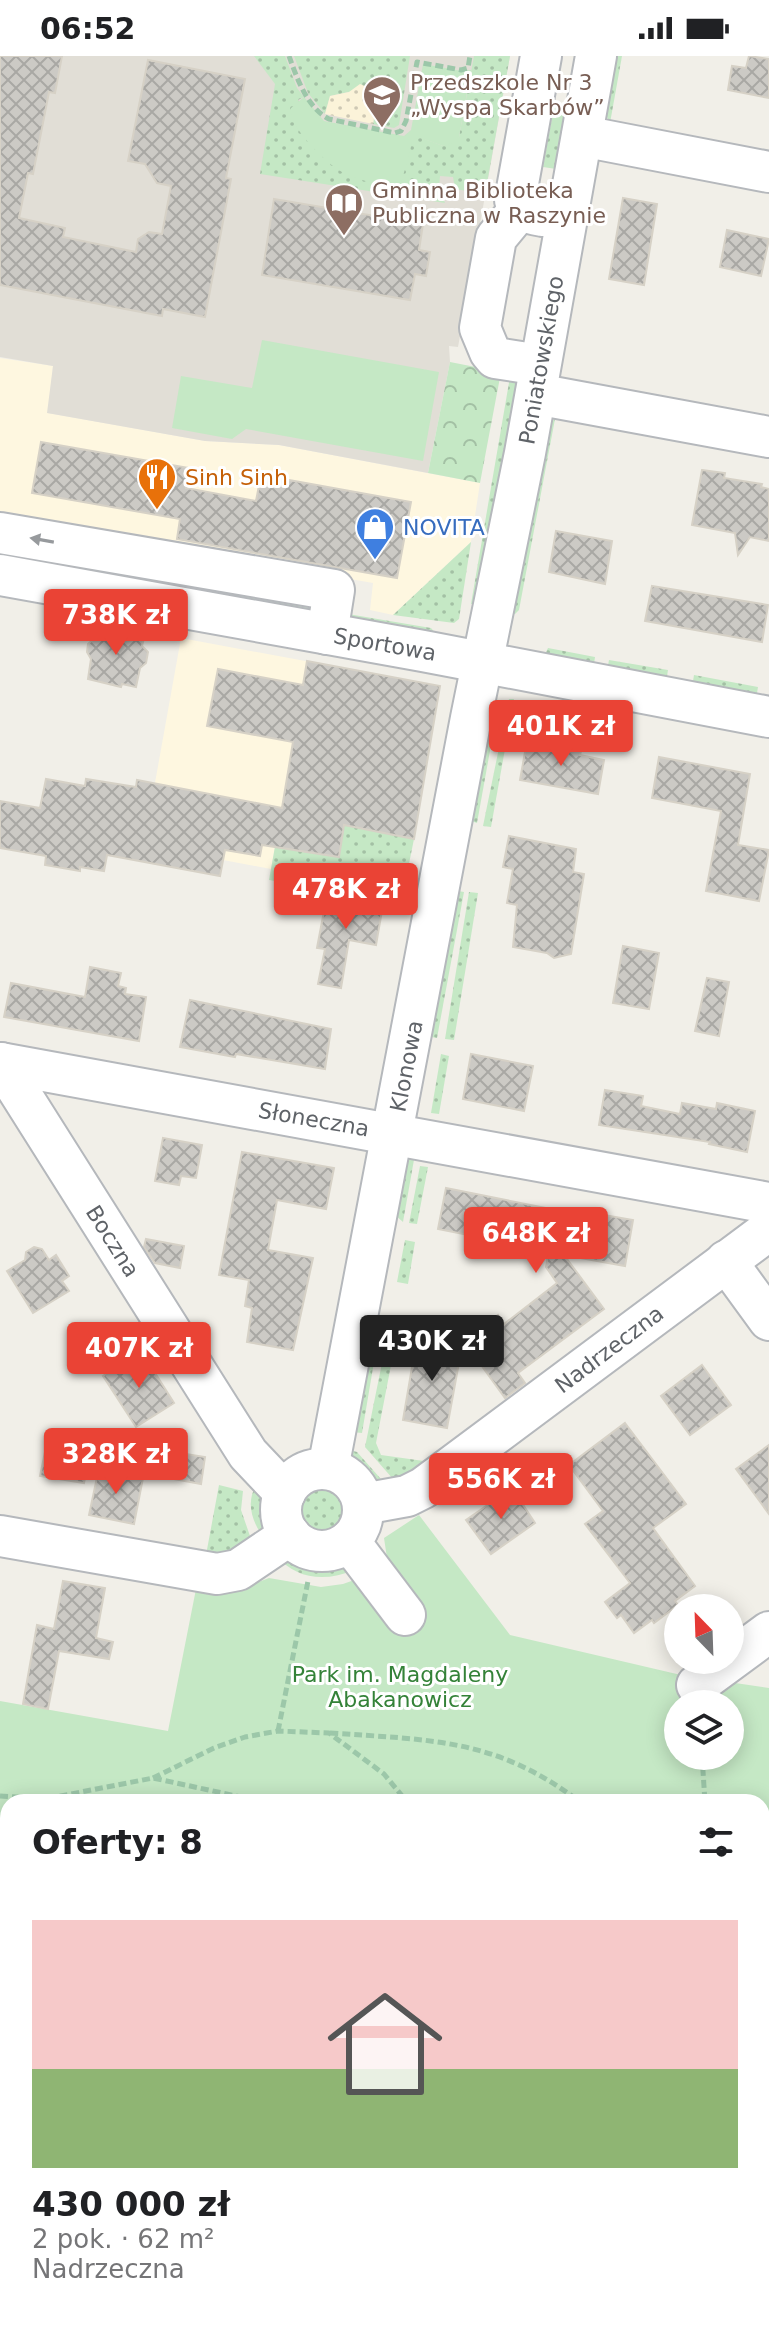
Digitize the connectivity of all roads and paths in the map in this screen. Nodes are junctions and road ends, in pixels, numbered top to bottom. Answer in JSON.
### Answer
{"nodes":[{"id":1,"x":289,"y":56,"type":"edge"},
{"id":2,"x":470,"y":56,"type":"edge"},
{"id":3,"x":541,"y":56,"type":"edge"},
{"id":4,"x":596,"y":56,"type":"edge"},
{"id":5,"x":582,"y":136,"type":"junction"},
{"id":6,"x":769,"y":172,"type":"edge"},
{"id":7,"x":520,"y":209,"type":"junction"},
{"id":8,"x":566,"y":221,"type":"junction"},
{"id":9,"x":538,"y":379,"type":"junction"},
{"id":10,"x":769,"y":437,"type":"edge"},
{"id":11,"x":0,"y":533,"type":"edge"},
{"id":12,"x":84,"y":547,"type":"junction"},
{"id":13,"x":0,"y":575,"type":"edge"},
{"id":14,"x":77,"y":589,"type":"junction"},
{"id":15,"x":327,"y":634,"type":"junction"},
{"id":16,"x":482,"y":662,"type":"junction"},
{"id":17,"x":769,"y":717,"type":"edge"},
{"id":18,"x":0,"y":1063,"type":"edge"},
{"id":19,"x":394,"y":1134,"type":"junction"},
{"id":20,"x":769,"y":1203,"type":"edge"},
{"id":21,"x":769,"y":1230,"type":"edge"},
{"id":22,"x":726,"y":1261,"type":"junction"},
{"id":23,"x":769,"y":1320,"type":"edge"},
{"id":24,"x":328,"y":1469,"type":"junction"},
{"id":25,"x":285,"y":1493,"type":"junction"},
{"id":26,"x":363,"y":1504,"type":"junction"},
{"id":27,"x":290,"y":1535,"type":"junction"},
{"id":28,"x":0,"y":1536,"type":"edge"},
{"id":29,"x":349,"y":1541,"type":"junction"},
{"id":30,"x":308,"y":1581,"type":"dead end"},
{"id":31,"x":405,"y":1615,"type":"dead end"},
{"id":32,"x":769,"y":1632,"type":"edge"},
{"id":33,"x":697,"y":1685,"type":"dead end"},
{"id":34,"x":278,"y":1731,"type":"junction"},
{"id":35,"x":329,"y":1733,"type":"junction"},
{"id":36,"x":703,"y":1770,"type":"edge"},
{"id":37,"x":153,"y":1778,"type":"junction"},
{"id":38,"x":71,"y":1794,"type":"edge"},
{"id":39,"x":227,"y":1794,"type":"edge"},
{"id":40,"x":400,"y":1794,"type":"edge"},
{"id":41,"x":569,"y":1794,"type":"edge"},
{"id":42,"x":704,"y":1794,"type":"edge"}],
"edges":[{"from":1,"to":2,"type":"path"},
{"from":3,"to":7,"type":"street"},
{"from":4,"to":5,"type":"street","name":"Poniatowskiego"},
{"from":5,"to":6,"type":"street"},
{"from":5,"to":8,"type":"street","name":"Poniatowskiego"},
{"from":7,"to":8,"type":"street"},
{"from":7,"to":9,"type":"street"},
{"from":8,"to":9,"type":"street","name":"Poniatowskiego"},
{"from":9,"to":10,"type":"street"},
{"from":9,"to":16,"type":"street","name":"Poniatowskiego"},
{"from":12,"to":11,"type":"street","one_way":true},
{"from":12,"to":14,"type":"street"},
{"from":12,"to":15,"type":"street"},
{"from":13,"to":14,"type":"street","name":"Sportowa"},
{"from":14,"to":15,"type":"street","name":"Sportowa"},
{"from":15,"to":16,"type":"street","name":"Sportowa"},
{"from":16,"to":17,"type":"street","name":"Sportowa"},
{"from":16,"to":19,"type":"street","name":"Klonowa"},
{"from":18,"to":19,"type":"street","name":"Słoneczna"},
{"from":18,"to":25,"type":"street","name":"Boczna"},
{"from":19,"to":20,"type":"street","name":"Słoneczna"},
{"from":19,"to":24,"type":"street","name":"Klonowa"},
{"from":21,"to":22,"type":"street","name":"Nadrzeczna"},
{"from":22,"to":23,"type":"street"},
{"from":22,"to":26,"type":"street","name":"Nadrzeczna"},
{"from":24,"to":25,"type":"street"},
{"from":24,"to":26,"type":"street"},
{"from":25,"to":27,"type":"street"},
{"from":26,"to":29,"type":"street"},
{"from":27,"to":28,"type":"street"},
{"from":27,"to":29,"type":"street"},
{"from":29,"to":31,"type":"street"},
{"from":30,"to":34,"type":"path"},
{"from":32,"to":33,"type":"street"},
{"from":34,"to":35,"type":"path"},
{"from":34,"to":37,"type":"path"},
{"from":35,"to":40,"type":"path"},
{"from":35,"to":41,"type":"path"},
{"from":36,"to":42,"type":"path"},
{"from":37,"to":38,"type":"path"},
{"from":37,"to":39,"type":"path"}]}
